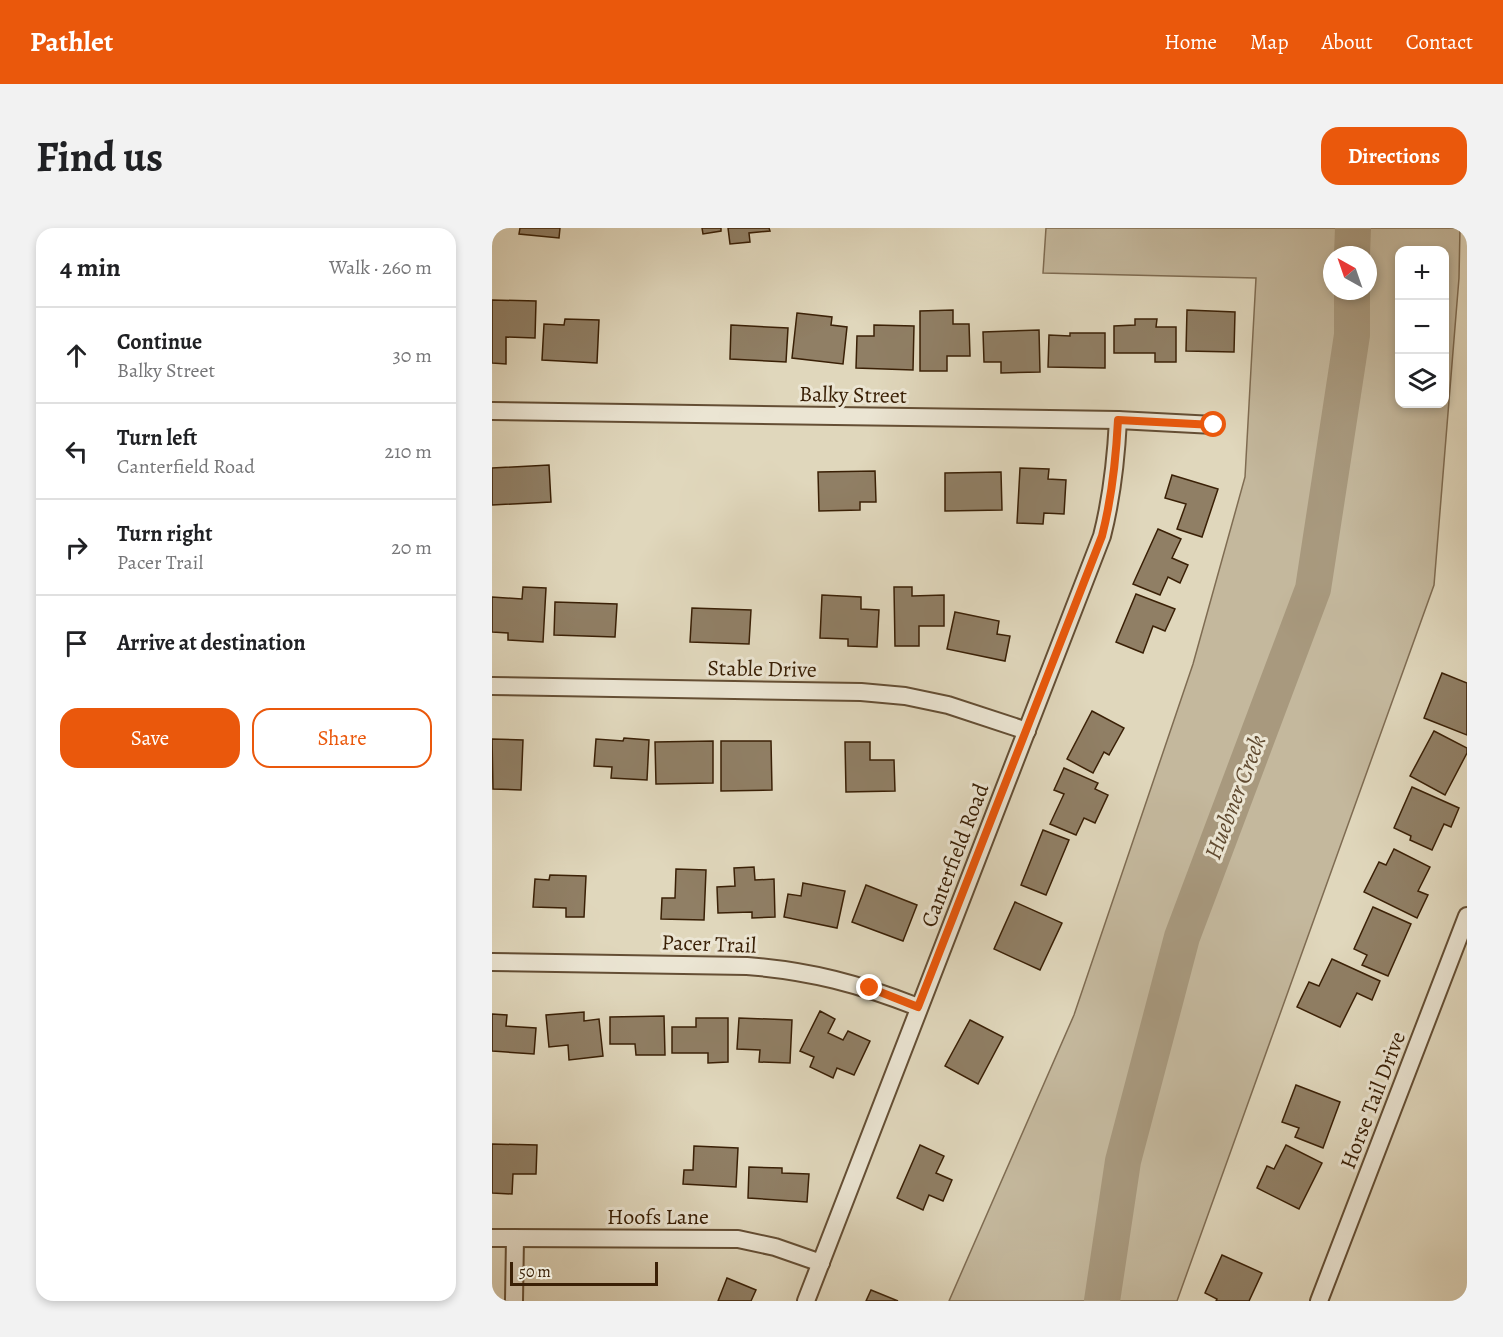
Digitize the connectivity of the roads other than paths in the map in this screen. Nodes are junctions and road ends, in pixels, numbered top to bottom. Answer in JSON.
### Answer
{"nodes":[{"id":1,"x":492,"y":411,"type":"edge"},
{"id":2,"x":1118,"y":420,"type":"junction"},
{"id":3,"x":1214,"y":425,"type":"dead end"},
{"id":4,"x":492,"y":686,"type":"edge"},
{"id":5,"x":1027,"y":731,"type":"junction"},
{"id":6,"x":1467,"y":916,"type":"edge"},
{"id":7,"x":492,"y":962,"type":"edge"},
{"id":8,"x":918,"y":1007,"type":"junction"},
{"id":9,"x":492,"y":1238,"type":"edge"},
{"id":10,"x":515,"y":1238,"type":"junction"},
{"id":11,"x":821,"y":1263,"type":"junction"},
{"id":12,"x":514,"y":1301,"type":"edge"},
{"id":13,"x":806,"y":1301,"type":"edge"},
{"id":14,"x":1319,"y":1301,"type":"edge"}],
"edges":[{"from":1,"to":2,"type":"street","name":"Balky Street"},
{"from":2,"to":3,"type":"street","name":"Balky Street"},
{"from":2,"to":5,"type":"street","name":"Canterfield Road"},
{"from":4,"to":5,"type":"street","name":"Stable Drive"},
{"from":5,"to":8,"type":"street","name":"Canterfield Road"},
{"from":6,"to":14,"type":"street","name":"Horse Tail Drive"},
{"from":7,"to":8,"type":"street","name":"Pacer Trail"},
{"from":8,"to":11,"type":"street","name":"Canterfield Road"},
{"from":9,"to":10,"type":"street","name":"Hoofs Lane"},
{"from":10,"to":11,"type":"street","name":"Hoofs Lane"},
{"from":10,"to":12,"type":"street"},
{"from":11,"to":13,"type":"street","name":"Canterfield Road"}]}
